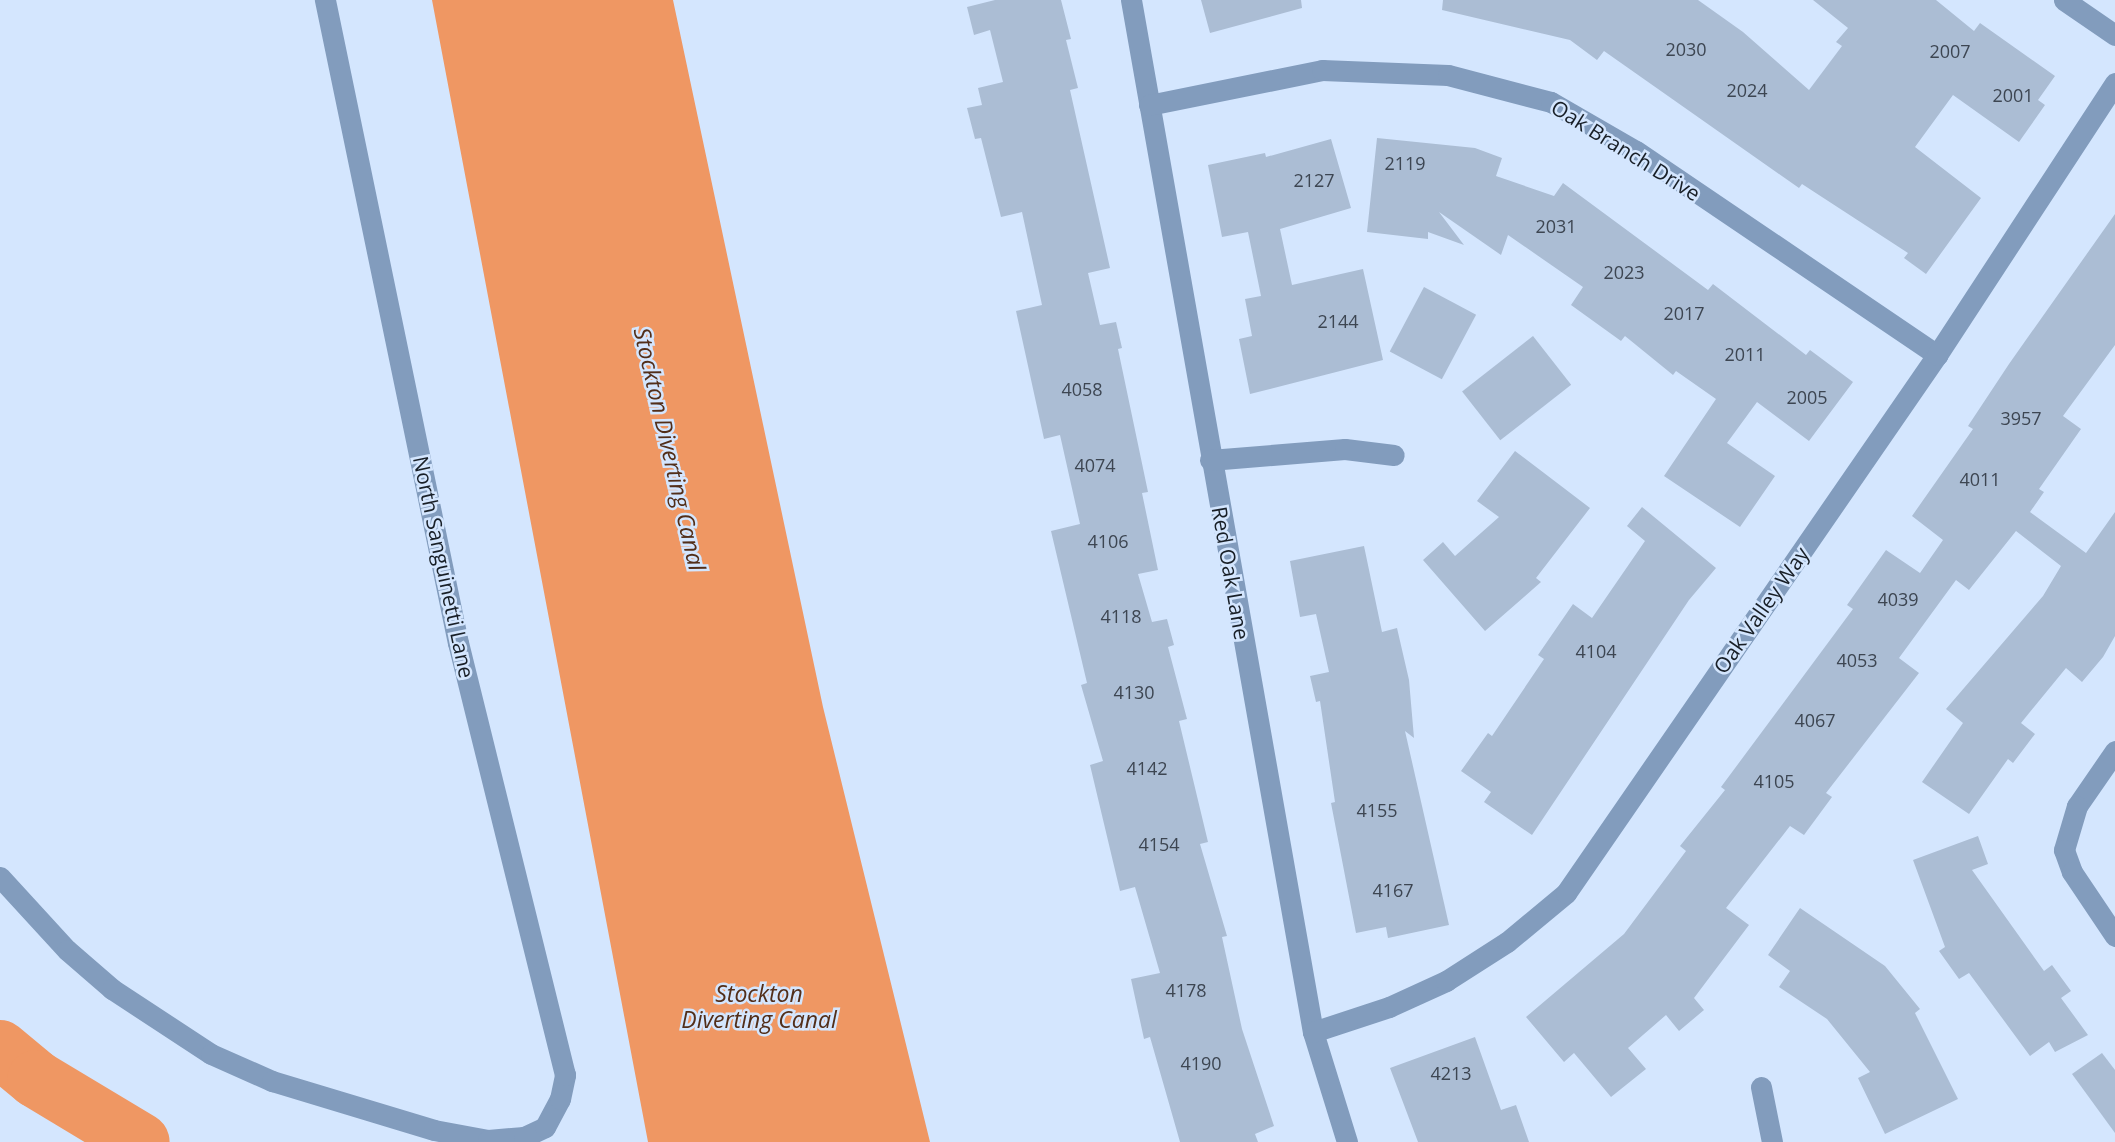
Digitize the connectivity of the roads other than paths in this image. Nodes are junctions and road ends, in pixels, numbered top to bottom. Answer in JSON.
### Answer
{"nodes":[{"id":1,"x":325,"y":0,"type":"edge"},
{"id":2,"x":1131,"y":0,"type":"edge"},
{"id":3,"x":2064,"y":0,"type":"edge"},
{"id":4,"x":2115,"y":35,"type":"edge"},
{"id":5,"x":2115,"y":83,"type":"edge"},
{"id":6,"x":1149,"y":105,"type":"junction"},
{"id":7,"x":1937,"y":355,"type":"junction"},
{"id":8,"x":1394,"y":455,"type":"dead end"},
{"id":9,"x":1210,"y":460,"type":"junction"},
{"id":10,"x":2115,"y":751,"type":"edge"},
{"id":11,"x":0,"y":877,"type":"edge"},
{"id":12,"x":2115,"y":936,"type":"edge"},
{"id":13,"x":1313,"y":1032,"type":"junction"},
{"id":14,"x":1761,"y":1087,"type":"dead end"},
{"id":15,"x":1347,"y":1142,"type":"edge"},
{"id":16,"x":1772,"y":1142,"type":"edge"}],
"edges":[{"from":1,"to":11,"type":"street","name":"North Sanguinetti Lane"},
{"from":2,"to":6,"type":"street","name":"Red Oak Lane"},
{"from":3,"to":4,"type":"street"},
{"from":5,"to":7,"type":"street","name":"Oak Valley Way"},
{"from":6,"to":7,"type":"street","name":"Oak Branch Drive"},
{"from":6,"to":9,"type":"street","name":"Red Oak Lane"},
{"from":7,"to":13,"type":"street","name":"Oak Valley Way"},
{"from":8,"to":9,"type":"street"},
{"from":9,"to":13,"type":"street","name":"Red Oak Lane"},
{"from":10,"to":12,"type":"street"},
{"from":13,"to":15,"type":"street","name":"Red Oak Lane"},
{"from":14,"to":16,"type":"street"}]}
